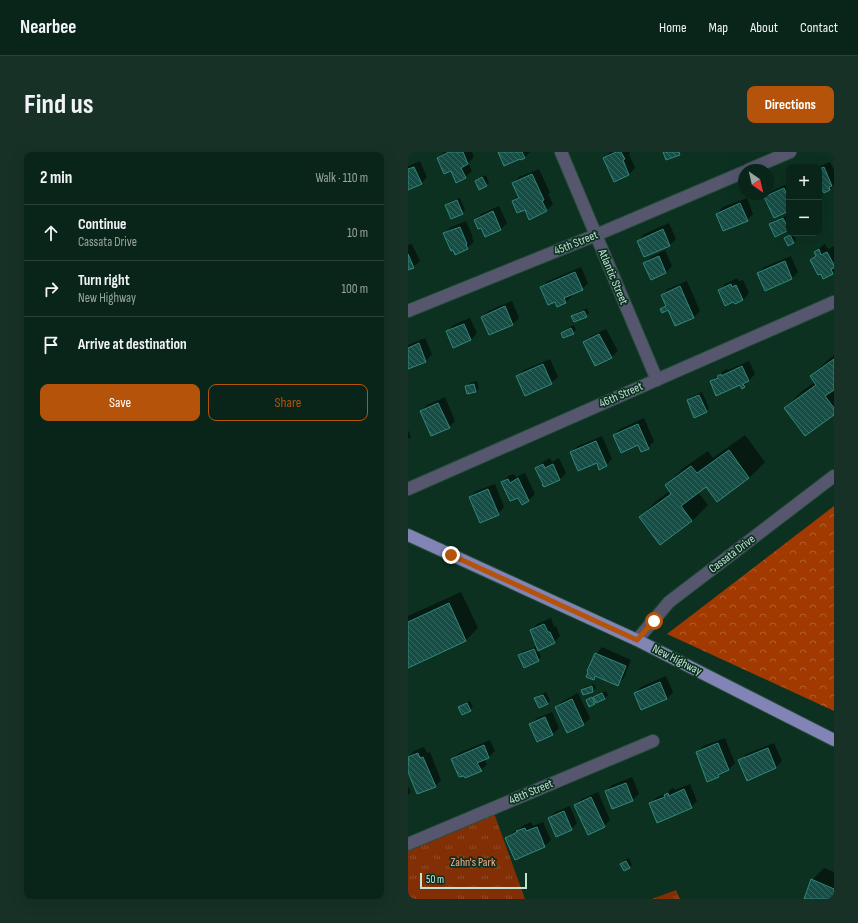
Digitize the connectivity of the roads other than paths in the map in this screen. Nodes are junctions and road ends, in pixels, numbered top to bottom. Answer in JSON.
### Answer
{"nodes":[{"id":1,"x":561,"y":152,"type":"edge"},
{"id":2,"x":790,"y":152,"type":"edge"},
{"id":3,"x":762,"y":164,"type":"edge"},
{"id":4,"x":738,"y":175,"type":"edge"},
{"id":5,"x":596,"y":235,"type":"junction"},
{"id":6,"x":834,"y":302,"type":"edge"},
{"id":7,"x":408,"y":311,"type":"edge"},
{"id":8,"x":657,"y":380,"type":"junction"},
{"id":9,"x":834,"y":476,"type":"edge"},
{"id":10,"x":408,"y":489,"type":"edge"},
{"id":11,"x":408,"y":535,"type":"edge"},
{"id":12,"x":637,"y":640,"type":"junction"},
{"id":13,"x":834,"y":740,"type":"edge"},
{"id":14,"x":653,"y":741,"type":"dead end"},
{"id":15,"x":408,"y":844,"type":"edge"}],
"edges":[{"from":1,"to":5,"type":"street","name":"Atlantic Street"},
{"from":2,"to":3,"type":"street"},
{"from":4,"to":5,"type":"street","name":"45th Street"},
{"from":5,"to":7,"type":"street","name":"45th Street"},
{"from":5,"to":8,"type":"street","name":"Atlantic Street"},
{"from":6,"to":8,"type":"street","name":"46th Street"},
{"from":8,"to":10,"type":"street","name":"46th Street"},
{"from":9,"to":12,"type":"street","name":"Cassata Drive"},
{"from":11,"to":12,"type":"main road","name":"New Highway"},
{"from":12,"to":13,"type":"main road","name":"New Highway"},
{"from":14,"to":15,"type":"street","name":"48th Street"}]}
